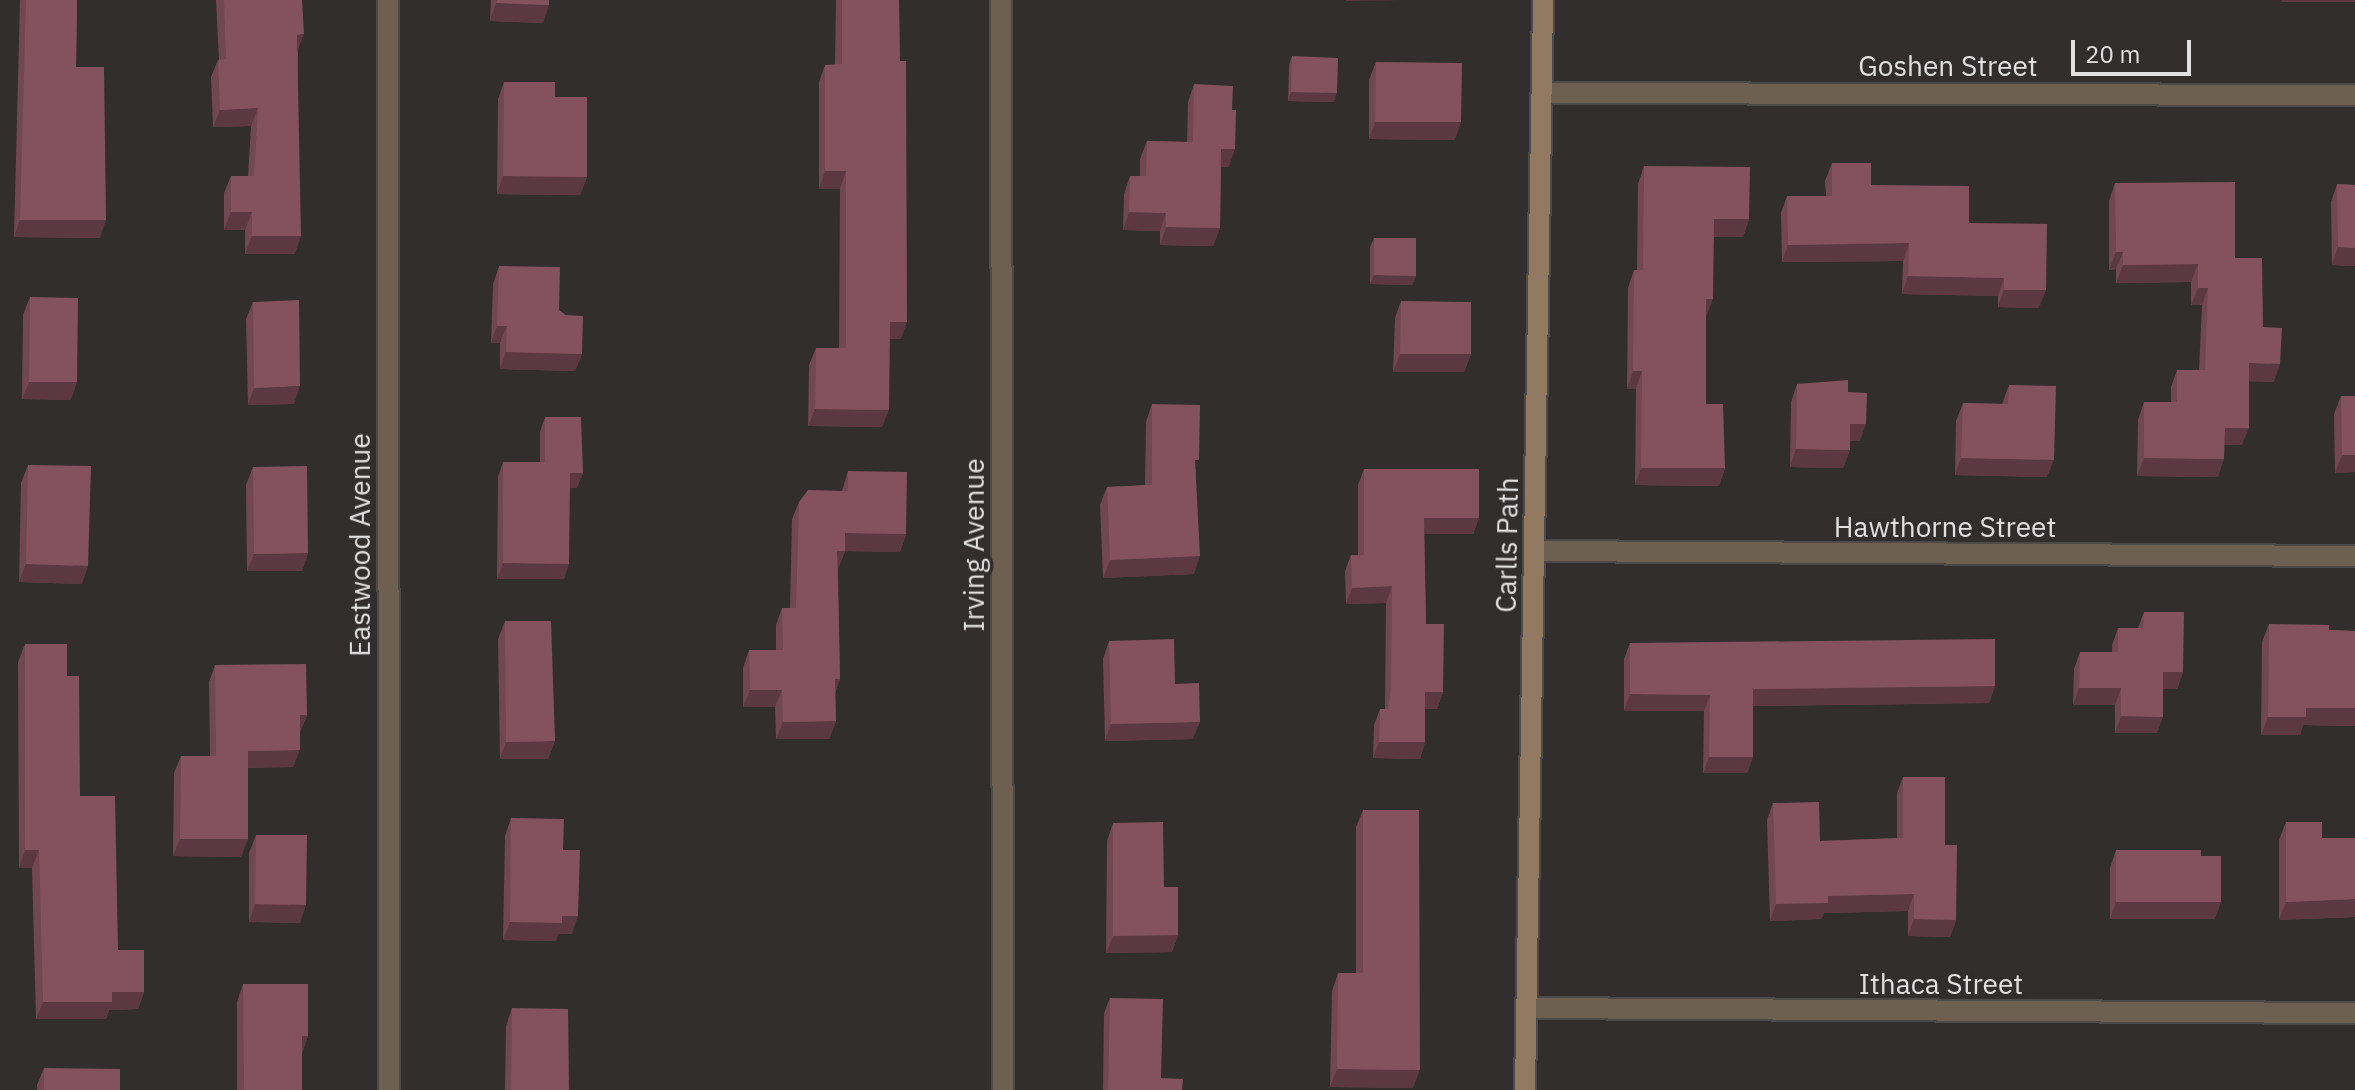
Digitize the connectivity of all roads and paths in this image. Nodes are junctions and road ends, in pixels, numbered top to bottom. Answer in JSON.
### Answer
{"nodes":[{"id":1,"x":388,"y":0,"type":"edge"},
{"id":2,"x":1001,"y":0,"type":"edge"},
{"id":3,"x":1543,"y":0,"type":"edge"},
{"id":4,"x":1542,"y":93,"type":"junction"},
{"id":5,"x":2355,"y":95,"type":"edge"},
{"id":6,"x":1535,"y":551,"type":"junction"},
{"id":7,"x":2355,"y":556,"type":"edge"},
{"id":8,"x":1526,"y":1008,"type":"junction"},
{"id":9,"x":2355,"y":1013,"type":"edge"},
{"id":10,"x":389,"y":1090,"type":"edge"},
{"id":11,"x":1003,"y":1090,"type":"edge"},
{"id":12,"x":1525,"y":1090,"type":"edge"}],
"edges":[{"from":1,"to":10,"type":"street","name":"Eastwood Avenue"},
{"from":2,"to":11,"type":"street","name":"Irving Avenue"},
{"from":3,"to":4,"type":"street","name":"Carlls Path"},
{"from":4,"to":5,"type":"street","name":"Goshen Street"},
{"from":4,"to":6,"type":"street","name":"Carlls Path"},
{"from":6,"to":7,"type":"street","name":"Hawthorne Street"},
{"from":6,"to":8,"type":"street","name":"Carlls Path"},
{"from":8,"to":9,"type":"street","name":"Ithaca Street"},
{"from":8,"to":12,"type":"street","name":"Carlls Path"}]}
